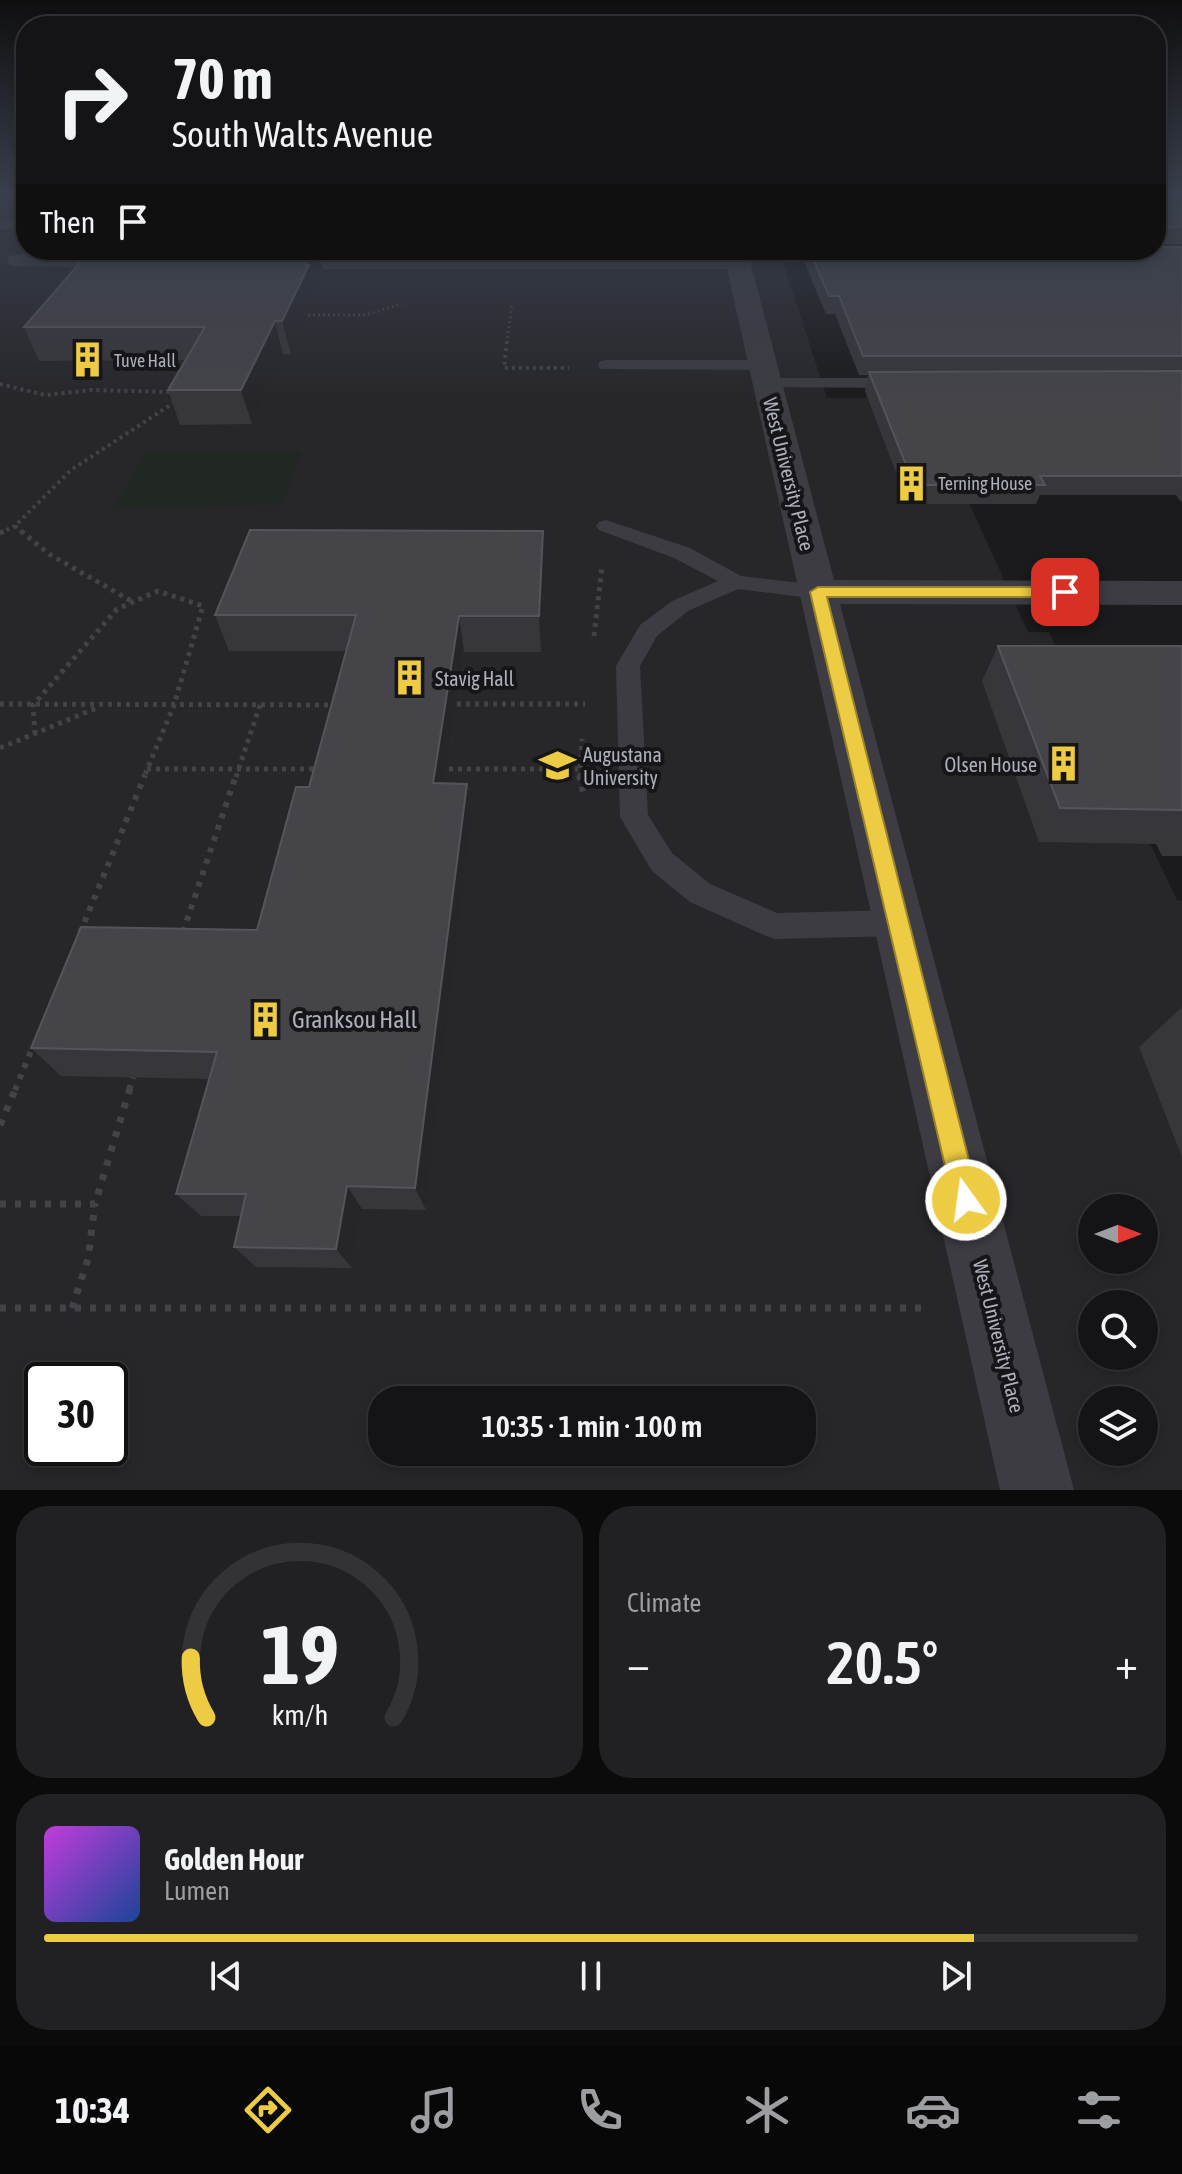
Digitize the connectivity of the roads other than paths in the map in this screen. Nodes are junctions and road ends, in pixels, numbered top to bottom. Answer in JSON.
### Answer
{"nodes":[{"id":1,"x":15,"y":264,"type":"edge"},
{"id":2,"x":738,"y":264,"type":"edge"},
{"id":3,"x":0,"y":278,"type":"edge"},
{"id":4,"x":606,"y":365,"type":"dead end"},
{"id":5,"x":765,"y":374,"type":"junction"},
{"id":6,"x":916,"y":383,"type":"edge"},
{"id":7,"x":606,"y":526,"type":"road end"},
{"id":8,"x":736,"y":582,"type":"junction"},
{"id":9,"x":818,"y":592,"type":"junction"},
{"id":10,"x":1182,"y":593,"type":"edge"},
{"id":11,"x":899,"y":923,"type":"junction"},
{"id":12,"x":1037,"y":1490,"type":"edge"}],
"edges":[{"from":1,"to":3,"type":"street"},
{"from":2,"to":5,"type":"street","name":"West University Place"},
{"from":4,"to":5,"type":"lane"},
{"from":5,"to":6,"type":"lane"},
{"from":5,"to":9,"type":"street","name":"West University Place"},
{"from":7,"to":8,"type":"lane"},
{"from":8,"to":9,"type":"lane"},
{"from":8,"to":11,"type":"lane"},
{"from":9,"to":10,"type":"street"},
{"from":9,"to":11,"type":"street","name":"West University Place"},
{"from":11,"to":12,"type":"street","name":"West University Place"}]}
